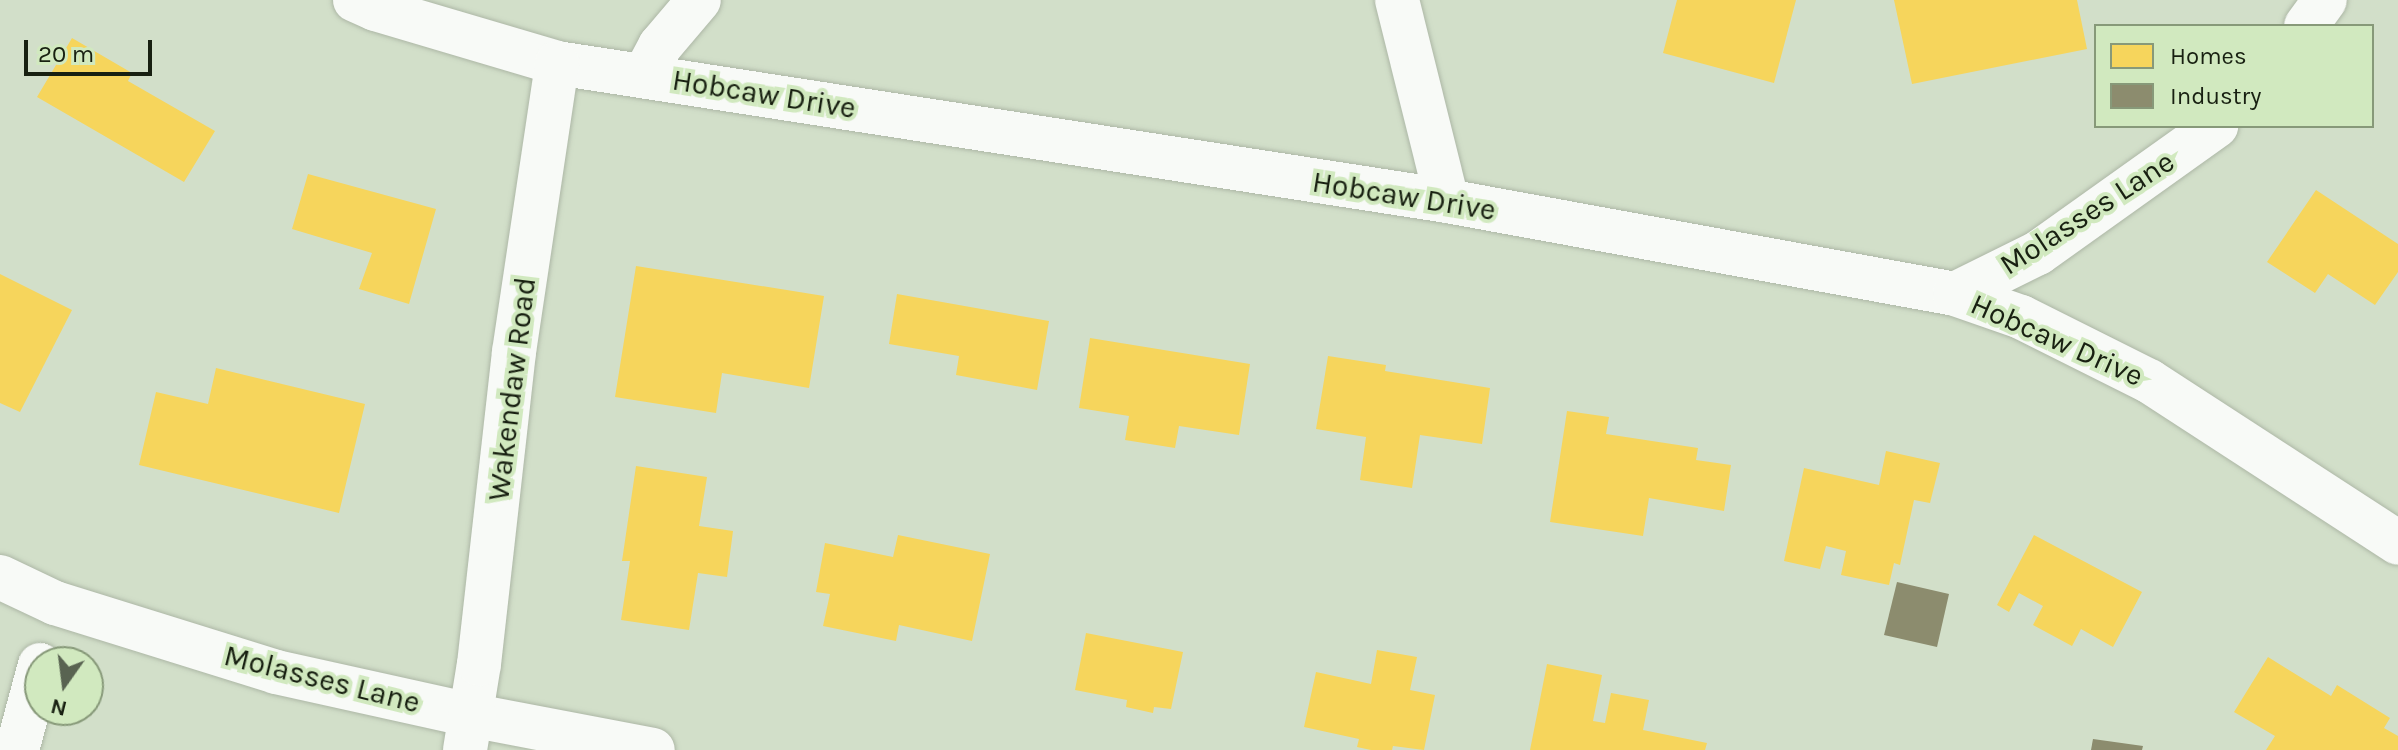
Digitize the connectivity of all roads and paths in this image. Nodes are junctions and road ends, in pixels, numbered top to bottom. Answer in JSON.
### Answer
{"nodes":[{"id":1,"x":355,"y":0,"type":"edge"},
{"id":2,"x":699,"y":0,"type":"edge"},
{"id":3,"x":1397,"y":0,"type":"edge"},
{"id":4,"x":2325,"y":0,"type":"edge"},
{"id":5,"x":2307,"y":24,"type":"edge"},
{"id":6,"x":557,"y":63,"type":"junction"},
{"id":7,"x":644,"y":76,"type":"junction"},
{"id":8,"x":2213,"y":128,"type":"edge"},
{"id":9,"x":1447,"y":201,"type":"junction"},
{"id":10,"x":1955,"y":294,"type":"junction"},
{"id":11,"x":2398,"y":543,"type":"edge"},
{"id":12,"x":0,"y":577,"type":"edge"},
{"id":13,"x":55,"y":603,"type":"junction"},
{"id":14,"x":44,"y":646,"type":"edge"},
{"id":15,"x":24,"y":724,"type":"edge"},
{"id":16,"x":467,"y":732,"type":"edge"},
{"id":17,"x":17,"y":750,"type":"edge"},
{"id":18,"x":653,"y":750,"type":"edge"}],
"edges":[{"from":1,"to":6,"type":"street","name":"Hobcaw Drive"},
{"from":2,"to":7,"type":"street"},
{"from":3,"to":9,"type":"street"},
{"from":4,"to":5,"type":"street"},
{"from":6,"to":7,"type":"street","name":"Hobcaw Drive"},
{"from":6,"to":16,"type":"street","name":"Wakendaw Road"},
{"from":7,"to":9,"type":"street","name":"Hobcaw Drive"},
{"from":8,"to":10,"type":"street","name":"Molasses Lane"},
{"from":9,"to":10,"type":"street","name":"Hobcaw Drive"},
{"from":10,"to":11,"type":"street","name":"Hobcaw Drive"},
{"from":12,"to":13,"type":"street","name":"Molasses Lane"},
{"from":13,"to":14,"type":"street"},
{"from":13,"to":16,"type":"street","name":"Molasses Lane"},
{"from":15,"to":17,"type":"street"},
{"from":16,"to":18,"type":"street","name":"Molasses Lane"}]}
